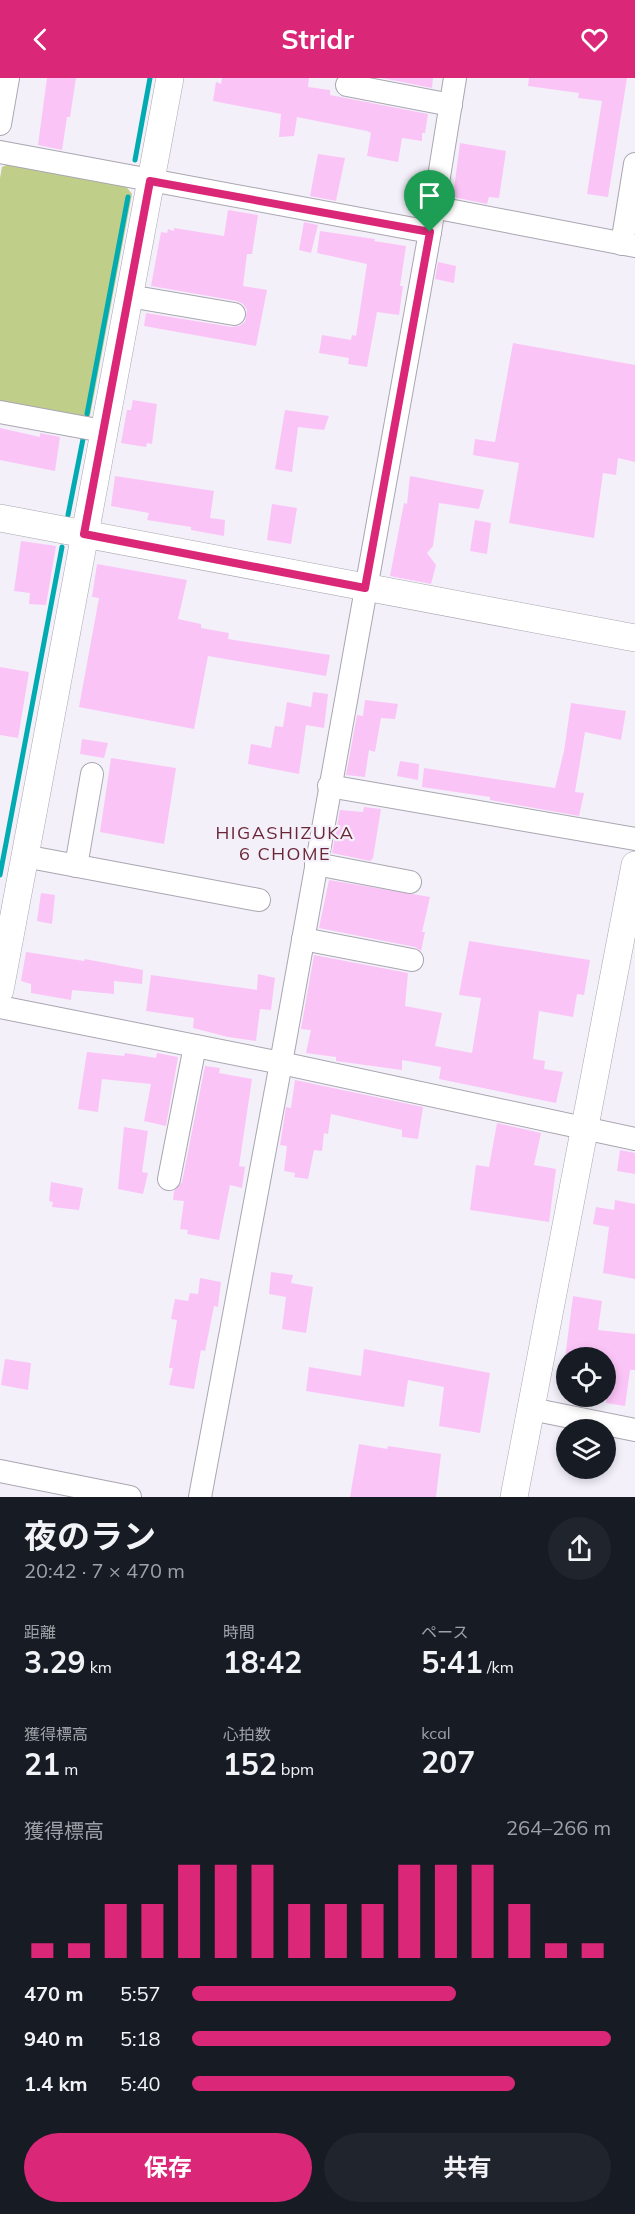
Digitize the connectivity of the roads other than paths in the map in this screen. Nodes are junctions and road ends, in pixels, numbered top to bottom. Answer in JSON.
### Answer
{"nodes":[{"id":1,"x":8,"y":78,"type":"edge"},
{"id":2,"x":170,"y":78,"type":"edge"},
{"id":3,"x":455,"y":78,"type":"edge"},
{"id":4,"x":347,"y":85,"type":"dead end"},
{"id":5,"x":451,"y":105,"type":"junction"},
{"id":6,"x":0,"y":124,"type":"edge"},
{"id":7,"x":0,"y":152,"type":"edge"},
{"id":8,"x":635,"y":164,"type":"edge"},
{"id":9,"x":150,"y":181,"type":"junction"},
{"id":10,"x":433,"y":207,"type":"junction"},
{"id":11,"x":430,"y":232,"type":"junction"},
{"id":12,"x":628,"y":245,"type":"edge"},
{"id":13,"x":129,"y":296,"type":"junction"},
{"id":14,"x":234,"y":314,"type":"dead end"},
{"id":15,"x":0,"y":412,"type":"edge"},
{"id":16,"x":104,"y":431,"type":"junction"},
{"id":17,"x":0,"y":518,"type":"edge"},
{"id":18,"x":84,"y":534,"type":"junction"},
{"id":19,"x":365,"y":588,"type":"junction"},
{"id":20,"x":635,"y":638,"type":"edge"},
{"id":21,"x":92,"y":774,"type":"dead end"},
{"id":22,"x":329,"y":786,"type":"junction"},
{"id":23,"x":635,"y":839,"type":"edge"},
{"id":24,"x":24,"y":856,"type":"junction"},
{"id":25,"x":316,"y":864,"type":"junction"},
{"id":26,"x":75,"y":866,"type":"junction"},
{"id":27,"x":635,"y":866,"type":"edge"},
{"id":28,"x":410,"y":882,"type":"dead end"},
{"id":29,"x":259,"y":900,"type":"dead end"},
{"id":30,"x":303,"y":939,"type":"junction"},
{"id":31,"x":412,"y":960,"type":"dead end"},
{"id":32,"x":0,"y":990,"type":"edge"},
{"id":33,"x":0,"y":1007,"type":"edge"},
{"id":34,"x":195,"y":1046,"type":"junction"},
{"id":35,"x":281,"y":1063,"type":"junction"},
{"id":36,"x":584,"y":1128,"type":"junction"},
{"id":37,"x":635,"y":1139,"type":"edge"},
{"id":38,"x":169,"y":1179,"type":"dead end"},
{"id":39,"x":531,"y":1409,"type":"junction"},
{"id":40,"x":635,"y":1430,"type":"edge"},
{"id":41,"x":0,"y":1471,"type":"edge"},
{"id":42,"x":130,"y":1497,"type":"edge"},
{"id":43,"x":200,"y":1497,"type":"edge"},
{"id":44,"x":514,"y":1497,"type":"edge"}],
"edges":[{"from":1,"to":6,"type":"street"},
{"from":2,"to":9,"type":"street"},
{"from":3,"to":5,"type":"street"},
{"from":4,"to":5,"type":"street"},
{"from":5,"to":10,"type":"street"},
{"from":7,"to":9,"type":"street"},
{"from":8,"to":12,"type":"street"},
{"from":9,"to":11,"type":"street"},
{"from":9,"to":13,"type":"street"},
{"from":10,"to":11,"type":"street"},
{"from":10,"to":12,"type":"street"},
{"from":11,"to":19,"type":"street"},
{"from":13,"to":14,"type":"street"},
{"from":13,"to":16,"type":"street"},
{"from":15,"to":16,"type":"street"},
{"from":16,"to":18,"type":"street"},
{"from":17,"to":18,"type":"street"},
{"from":18,"to":19,"type":"street"},
{"from":18,"to":24,"type":"street"},
{"from":19,"to":20,"type":"street"},
{"from":19,"to":22,"type":"street"},
{"from":21,"to":26,"type":"street"},
{"from":22,"to":23,"type":"street"},
{"from":22,"to":25,"type":"street"},
{"from":24,"to":26,"type":"street"},
{"from":24,"to":32,"type":"street"},
{"from":25,"to":28,"type":"street"},
{"from":25,"to":30,"type":"street"},
{"from":26,"to":29,"type":"street"},
{"from":27,"to":36,"type":"street"},
{"from":30,"to":31,"type":"street"},
{"from":30,"to":35,"type":"street"},
{"from":33,"to":34,"type":"street"},
{"from":34,"to":35,"type":"street"},
{"from":34,"to":38,"type":"street"},
{"from":35,"to":36,"type":"street"},
{"from":35,"to":43,"type":"street"},
{"from":36,"to":37,"type":"street"},
{"from":36,"to":39,"type":"street"},
{"from":39,"to":40,"type":"street"},
{"from":39,"to":44,"type":"street"},
{"from":41,"to":42,"type":"street"}]}
